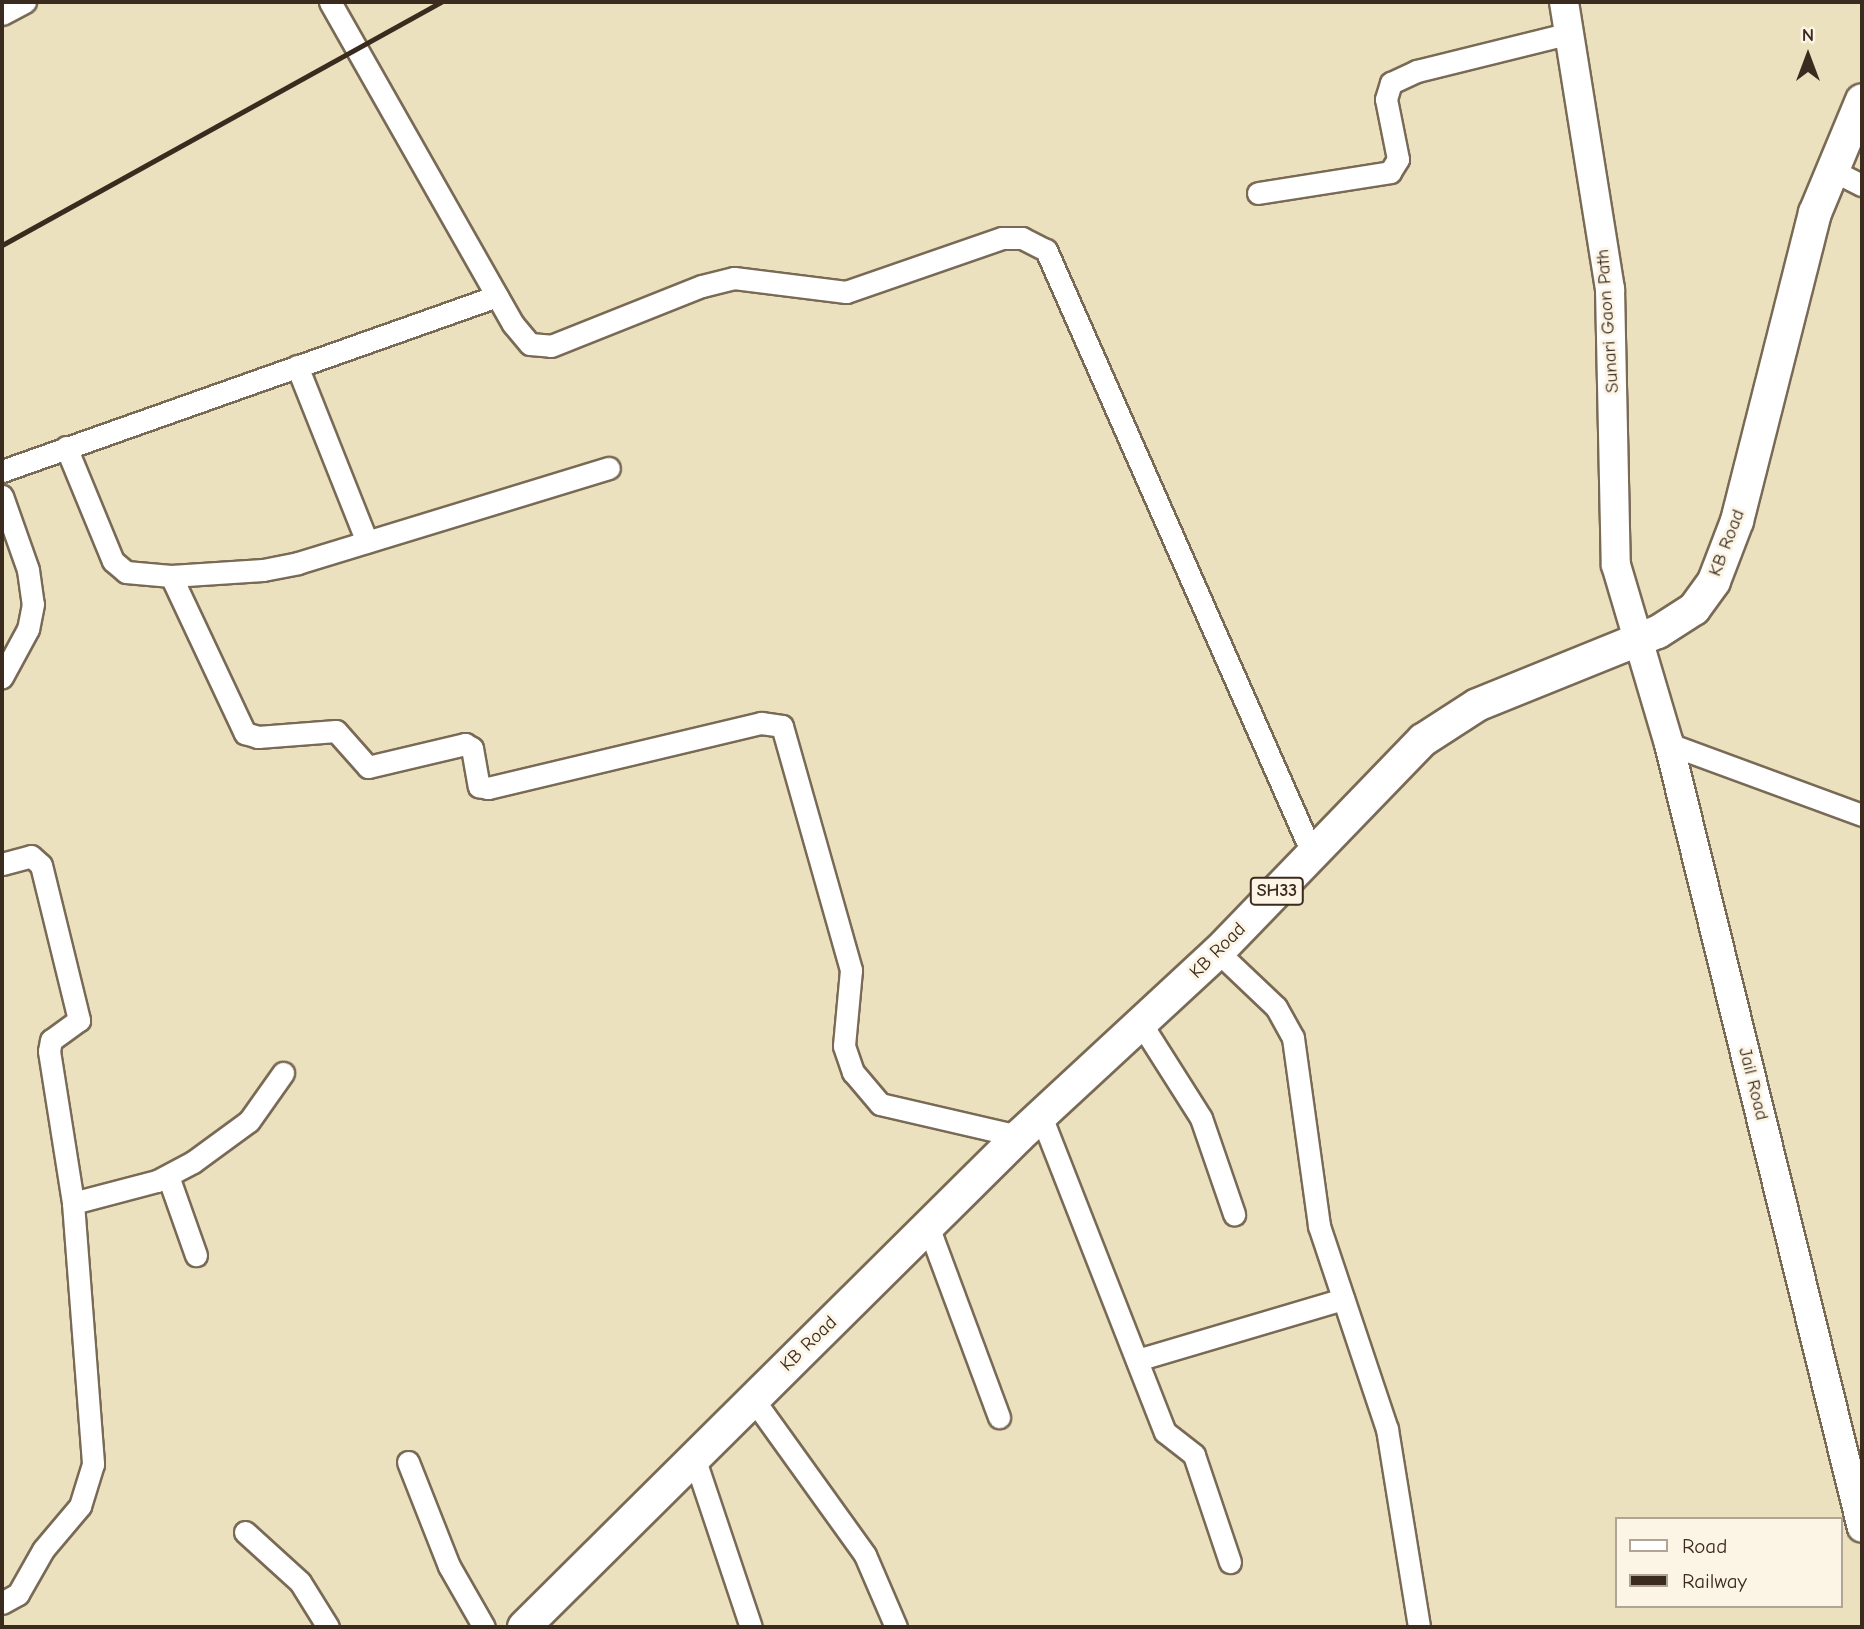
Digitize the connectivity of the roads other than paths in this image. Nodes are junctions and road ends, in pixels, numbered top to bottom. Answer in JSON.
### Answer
{"nodes":[{"id":1,"x":25,"y":2,"type":"edge"},
{"id":2,"x":330,"y":2,"type":"edge"},
{"id":3,"x":1564,"y":2,"type":"edge"},
{"id":4,"x":2,"y":14,"type":"edge"},
{"id":5,"x":1570,"y":33,"type":"junction"},
{"id":6,"x":1862,"y":100,"type":"edge"},
{"id":7,"x":1830,"y":169,"type":"junction"},
{"id":8,"x":1862,"y":185,"type":"edge"},
{"id":9,"x":1258,"y":193,"type":"dead end"},
{"id":10,"x":497,"y":296,"type":"junction"},
{"id":11,"x":297,"y":366,"type":"junction"},
{"id":12,"x":66,"y":447,"type":"junction"},
{"id":13,"x":608,"y":468,"type":"dead end"},
{"id":14,"x":9,"y":469,"type":"edge"},
{"id":15,"x":2,"y":486,"type":"edge"},
{"id":16,"x":2,"y":496,"type":"edge"},
{"id":17,"x":367,"y":542,"type":"junction"},
{"id":18,"x":172,"y":576,"type":"junction"},
{"id":19,"x":1638,"y":641,"type":"junction"},
{"id":20,"x":2,"y":677,"type":"edge"},
{"id":21,"x":1669,"y":744,"type":"junction"},
{"id":22,"x":1862,"y":815,"type":"edge"},
{"id":23,"x":1313,"y":855,"type":"junction"},
{"id":24,"x":2,"y":864,"type":"edge"},
{"id":25,"x":1218,"y":952,"type":"junction"},
{"id":26,"x":1142,"y":1025,"type":"junction"},
{"id":27,"x":283,"y":1073,"type":"dead end"},
{"id":28,"x":1030,"y":1126,"type":"junction"},
{"id":29,"x":168,"y":1176,"type":"junction"},
{"id":30,"x":74,"y":1203,"type":"junction"},
{"id":31,"x":1234,"y":1214,"type":"dead end"},
{"id":32,"x":928,"y":1226,"type":"junction"},
{"id":33,"x":196,"y":1255,"type":"dead end"},
{"id":34,"x":1343,"y":1299,"type":"junction"},
{"id":35,"x":1137,"y":1360,"type":"junction"},
{"id":36,"x":752,"y":1399,"type":"junction"},
{"id":37,"x":999,"y":1417,"type":"dead end"},
{"id":38,"x":694,"y":1457,"type":"junction"},
{"id":39,"x":408,"y":1462,"type":"dead end"},
{"id":40,"x":1855,"y":1466,"type":"edge"},
{"id":41,"x":1862,"y":1528,"type":"edge"},
{"id":42,"x":245,"y":1532,"type":"dead end"},
{"id":43,"x":1230,"y":1562,"type":"dead end"},
{"id":44,"x":2,"y":1603,"type":"edge"},
{"id":45,"x":328,"y":1627,"type":"edge"},
{"id":46,"x":484,"y":1627,"type":"edge"},
{"id":47,"x":524,"y":1627,"type":"edge"},
{"id":48,"x":751,"y":1627,"type":"edge"},
{"id":49,"x":896,"y":1627,"type":"edge"},
{"id":50,"x":1419,"y":1627,"type":"edge"}],
"edges":[{"from":1,"to":4,"type":"street"},
{"from":2,"to":10,"type":"street"},
{"from":3,"to":5,"type":"main road","name":"Sunari Gaon Path"},
{"from":5,"to":9,"type":"street"},
{"from":5,"to":19,"type":"main road","name":"Sunari Gaon Path"},
{"from":6,"to":7,"type":"main road","name":"KB Road","number":"SH33"},
{"from":7,"to":8,"type":"street"},
{"from":7,"to":19,"type":"main road","name":"KB Road","number":"SH33"},
{"from":10,"to":11,"type":"street"},
{"from":10,"to":23,"type":"street"},
{"from":11,"to":12,"type":"street"},
{"from":11,"to":17,"type":"street"},
{"from":12,"to":14,"type":"street"},
{"from":12,"to":18,"type":"street"},
{"from":13,"to":17,"type":"street"},
{"from":14,"to":15,"type":"street"},
{"from":16,"to":20,"type":"street"},
{"from":17,"to":18,"type":"street"},
{"from":18,"to":28,"type":"street"},
{"from":19,"to":21,"type":"main road","name":"Jail Road"},
{"from":19,"to":23,"type":"main road","name":"KB Road","number":"SH33"},
{"from":21,"to":22,"type":"street"},
{"from":21,"to":40,"type":"main road","name":"Jail Road"},
{"from":23,"to":25,"type":"main road","name":"KB Road","number":"SH33"},
{"from":24,"to":30,"type":"street"},
{"from":25,"to":26,"type":"main road","name":"KB Road","number":"SH33"},
{"from":25,"to":34,"type":"street"},
{"from":26,"to":28,"type":"main road","name":"KB Road","number":"SH33"},
{"from":26,"to":31,"type":"street"},
{"from":27,"to":29,"type":"street"},
{"from":28,"to":32,"type":"main road","name":"KB Road","number":"SH33"},
{"from":28,"to":35,"type":"street"},
{"from":29,"to":30,"type":"street"},
{"from":29,"to":33,"type":"street"},
{"from":30,"to":44,"type":"street"},
{"from":32,"to":36,"type":"main road","name":"KB Road","number":"SH33"},
{"from":32,"to":37,"type":"street"},
{"from":34,"to":35,"type":"street"},
{"from":34,"to":50,"type":"street"},
{"from":35,"to":43,"type":"street"},
{"from":36,"to":38,"type":"main road","name":"KB Road","number":"SH33"},
{"from":36,"to":49,"type":"street"},
{"from":38,"to":47,"type":"main road","name":"KB Road","number":"SH33"},
{"from":38,"to":48,"type":"street"},
{"from":39,"to":46,"type":"street"},
{"from":40,"to":41,"type":"main road","name":"Jail Road"},
{"from":42,"to":45,"type":"street"}]}
